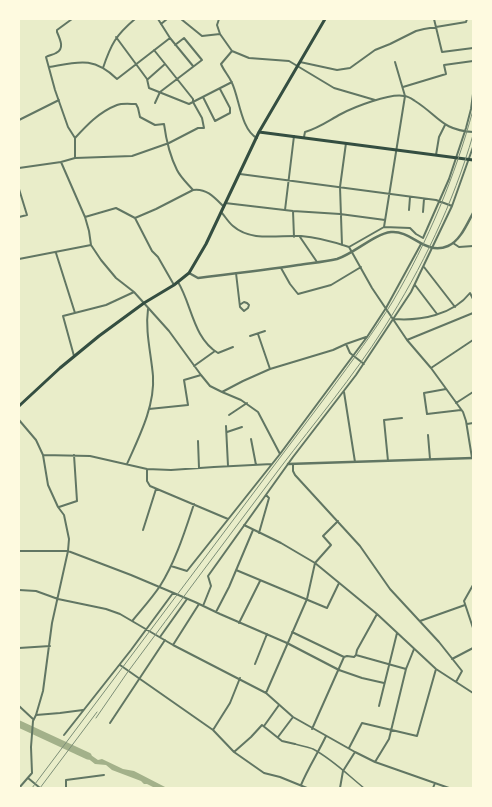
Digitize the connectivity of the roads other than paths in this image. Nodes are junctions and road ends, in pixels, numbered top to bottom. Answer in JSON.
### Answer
{"nodes":[{"id":1,"x":72,"y":19,"type":"edge"},
{"id":2,"x":135,"y":19,"type":"edge"},
{"id":3,"x":158,"y":19,"type":"edge"},
{"id":4,"x":167,"y":19,"type":"edge"},
{"id":5,"x":181,"y":19,"type":"edge"},
{"id":6,"x":219,"y":19,"type":"edge"},
{"id":7,"x":325,"y":19,"type":"edge"},
{"id":8,"x":434,"y":19,"type":"edge"},
{"id":9,"x":467,"y":19,"type":"edge"},
{"id":10,"x":161,"y":24,"type":"junction"},
{"id":11,"x":437,"y":27,"type":"junction"},
{"id":12,"x":220,"y":34,"type":"junction"},
{"id":13,"x":116,"y":37,"type":"junction"},
{"id":14,"x":170,"y":38,"type":"junction"},
{"id":15,"x":175,"y":45,"type":"junction"},
{"id":16,"x":473,"y":48,"type":"edge"},
{"id":17,"x":154,"y":50,"type":"junction"},
{"id":18,"x":232,"y":51,"type":"junction"},
{"id":19,"x":473,"y":61,"type":"edge"},
{"id":20,"x":395,"y":62,"type":"dead end"},
{"id":21,"x":136,"y":64,"type":"junction"},
{"id":22,"x":165,"y":64,"type":"junction"},
{"id":23,"x":298,"y":64,"type":"junction"},
{"id":24,"x":193,"y":66,"type":"junction"},
{"id":25,"x":49,"y":67,"type":"junction"},
{"id":26,"x":103,"y":68,"type":"junction"},
{"id":27,"x":147,"y":79,"type":"junction"},
{"id":28,"x":178,"y":79,"type":"junction"},
{"id":29,"x":232,"y":82,"type":"junction"},
{"id":30,"x":403,"y":87,"type":"junction"},
{"id":31,"x":220,"y":89,"type":"junction"},
{"id":32,"x":160,"y":92,"type":"junction"},
{"id":33,"x":473,"y":94,"type":"edge"},
{"id":34,"x":406,"y":96,"type":"junction"},
{"id":35,"x":203,"y":97,"type":"junction"},
{"id":36,"x":59,"y":100,"type":"junction"},
{"id":37,"x":377,"y":100,"type":"junction"},
{"id":38,"x":193,"y":102,"type":"junction"},
{"id":39,"x":155,"y":103,"type":"dead end"},
{"id":40,"x":19,"y":120,"type":"edge"},
{"id":41,"x":445,"y":125,"type":"junction"},
{"id":42,"x":465,"y":131,"type":"junction"},
{"id":43,"x":260,"y":132,"type":"junction"},
{"id":44,"x":473,"y":132,"type":"edge"},
{"id":45,"x":294,"y":136,"type":"junction"},
{"id":46,"x":304,"y":137,"type":"junction"},
{"id":47,"x":75,"y":138,"type":"junction"},
{"id":48,"x":257,"y":138,"type":"junction"},
{"id":49,"x":169,"y":143,"type":"junction"},
{"id":50,"x":346,"y":143,"type":"junction"},
{"id":51,"x":473,"y":147,"type":"edge"},
{"id":52,"x":397,"y":149,"type":"junction"},
{"id":53,"x":436,"y":156,"type":"junction"},
{"id":54,"x":75,"y":158,"type":"junction"},
{"id":55,"x":456,"y":158,"type":"junction"},
{"id":56,"x":471,"y":160,"type":"edge"},
{"id":57,"x":61,"y":162,"type":"junction"},
{"id":58,"x":19,"y":168,"type":"edge"},
{"id":59,"x":239,"y":174,"type":"junction"},
{"id":60,"x":289,"y":180,"type":"junction"},
{"id":61,"x":340,"y":186,"type":"junction"},
{"id":62,"x":19,"y":189,"type":"edge"},
{"id":63,"x":194,"y":190,"type":"junction"},
{"id":64,"x":389,"y":194,"type":"junction"},
{"id":65,"x":20,"y":197,"type":"edge"},
{"id":66,"x":410,"y":197,"type":"junction"},
{"id":67,"x":424,"y":199,"type":"junction"},
{"id":68,"x":439,"y":202,"type":"junction"},
{"id":69,"x":224,"y":205,"type":"junction"},
{"id":70,"x":452,"y":206,"type":"junction"},
{"id":71,"x":285,"y":210,"type":"junction"},
{"id":72,"x":409,"y":210,"type":"dead end"},
{"id":73,"x":294,"y":211,"type":"junction"},
{"id":74,"x":221,"y":212,"type":"junction"},
{"id":75,"x":423,"y":212,"type":"dead end"},
{"id":76,"x":473,"y":213,"type":"edge"},
{"id":77,"x":340,"y":214,"type":"junction"},
{"id":78,"x":19,"y":217,"type":"edge"},
{"id":79,"x":85,"y":217,"type":"junction"},
{"id":80,"x":135,"y":218,"type":"junction"},
{"id":81,"x":385,"y":220,"type":"junction"},
{"id":82,"x":384,"y":227,"type":"junction"},
{"id":83,"x":300,"y":236,"type":"junction"},
{"id":84,"x":294,"y":237,"type":"junction"},
{"id":85,"x":453,"y":243,"type":"junction"},
{"id":86,"x":421,"y":244,"type":"junction"},
{"id":87,"x":91,"y":245,"type":"junction"},
{"id":88,"x":342,"y":245,"type":"junction"},
{"id":89,"x":473,"y":246,"type":"edge"},
{"id":90,"x":349,"y":247,"type":"junction"},
{"id":91,"x":433,"y":249,"type":"junction"},
{"id":92,"x":352,"y":252,"type":"junction"},
{"id":93,"x":56,"y":253,"type":"junction"},
{"id":94,"x":19,"y":259,"type":"edge"},
{"id":95,"x":317,"y":262,"type":"junction"},
{"id":96,"x":361,"y":267,"type":"junction"},
{"id":97,"x":424,"y":267,"type":"junction"},
{"id":98,"x":281,"y":268,"type":"junction"},
{"id":99,"x":189,"y":273,"type":"junction"},
{"id":100,"x":236,"y":273,"type":"junction"},
{"id":101,"x":178,"y":282,"type":"junction"},
{"id":102,"x":174,"y":285,"type":"junction"},
{"id":103,"x":415,"y":285,"type":"junction"},
{"id":104,"x":134,"y":292,"type":"junction"},
{"id":105,"x":473,"y":299,"type":"edge"},
{"id":106,"x":144,"y":303,"type":"junction"},
{"id":107,"x":241,"y":304,"type":"junction"},
{"id":108,"x":455,"y":307,"type":"junction"},
{"id":109,"x":386,"y":308,"type":"junction"},
{"id":110,"x":148,"y":309,"type":"junction"},
{"id":111,"x":75,"y":313,"type":"junction"},
{"id":112,"x":473,"y":313,"type":"edge"},
{"id":113,"x":437,"y":314,"type":"junction"},
{"id":114,"x":394,"y":319,"type":"junction"},
{"id":115,"x":265,"y":331,"type":"dead end"},
{"id":116,"x":258,"y":334,"type":"junction"},
{"id":117,"x":250,"y":336,"type":"dead end"},
{"id":118,"x":367,"y":336,"type":"junction"},
{"id":119,"x":407,"y":340,"type":"junction"},
{"id":120,"x":473,"y":340,"type":"edge"},
{"id":121,"x":346,"y":344,"type":"junction"},
{"id":122,"x":234,"y":347,"type":"dead end"},
{"id":123,"x":215,"y":351,"type":"junction"},
{"id":124,"x":74,"y":356,"type":"junction"},
{"id":125,"x":353,"y":356,"type":"junction"},
{"id":126,"x":364,"y":364,"type":"junction"},
{"id":127,"x":194,"y":366,"type":"junction"},
{"id":128,"x":431,"y":368,"type":"junction"},
{"id":129,"x":270,"y":369,"type":"junction"},
{"id":130,"x":201,"y":375,"type":"junction"},
{"id":131,"x":446,"y":389,"type":"junction"},
{"id":132,"x":222,"y":392,"type":"junction"},
{"id":133,"x":344,"y":392,"type":"junction"},
{"id":134,"x":473,"y":392,"type":"edge"},
{"id":135,"x":247,"y":403,"type":"junction"},
{"id":136,"x":456,"y":403,"type":"junction"},
{"id":137,"x":19,"y":406,"type":"edge"},
{"id":138,"x":149,"y":409,"type":"junction"},
{"id":139,"x":461,"y":410,"type":"junction"},
{"id":140,"x":229,"y":415,"type":"dead end"},
{"id":141,"x":402,"y":418,"type":"dead end"},
{"id":142,"x":19,"y":420,"type":"edge"},
{"id":143,"x":473,"y":423,"type":"edge"},
{"id":144,"x":467,"y":424,"type":"junction"},
{"id":145,"x":226,"y":426,"type":"dead end"},
{"id":146,"x":242,"y":427,"type":"dead end"},
{"id":147,"x":227,"y":432,"type":"junction"},
{"id":148,"x":428,"y":435,"type":"dead end"},
{"id":149,"x":251,"y":440,"type":"dead end"},
{"id":150,"x":198,"y":441,"type":"dead end"},
{"id":151,"x":280,"y":454,"type":"junction"},
{"id":152,"x":43,"y":455,"type":"junction"},
{"id":153,"x":74,"y":455,"type":"junction"},
{"id":154,"x":472,"y":458,"type":"edge"},
{"id":155,"x":430,"y":460,"type":"junction"},
{"id":156,"x":388,"y":461,"type":"junction"},
{"id":157,"x":355,"y":462,"type":"junction"},
{"id":158,"x":127,"y":464,"type":"junction"},
{"id":159,"x":272,"y":464,"type":"junction"},
{"id":160,"x":288,"y":464,"type":"junction"},
{"id":161,"x":293,"y":464,"type":"junction"},
{"id":162,"x":256,"y":465,"type":"junction"},
{"id":163,"x":228,"y":466,"type":"junction"},
{"id":164,"x":199,"y":468,"type":"junction"},
{"id":165,"x":147,"y":469,"type":"junction"},
{"id":166,"x":156,"y":489,"type":"junction"},
{"id":167,"x":266,"y":494,"type":"junction"},
{"id":168,"x":194,"y":504,"type":"junction"},
{"id":169,"x":58,"y":507,"type":"junction"},
{"id":170,"x":228,"y":519,"type":"junction"},
{"id":171,"x":338,"y":521,"type":"junction"},
{"id":172,"x":244,"y":525,"type":"junction"},
{"id":173,"x":144,"y":530,"type":"dead end"},
{"id":174,"x":253,"y":530,"type":"junction"},
{"id":175,"x":259,"y":532,"type":"junction"},
{"id":176,"x":19,"y":551,"type":"edge"},
{"id":177,"x":68,"y":551,"type":"junction"},
{"id":178,"x":315,"y":563,"type":"junction"},
{"id":179,"x":171,"y":566,"type":"junction"},
{"id":180,"x":236,"y":570,"type":"junction"},
{"id":181,"x":260,"y":581,"type":"junction"},
{"id":182,"x":339,"y":583,"type":"junction"},
{"id":183,"x":473,"y":585,"type":"edge"},
{"id":184,"x":159,"y":588,"type":"junction"},
{"id":185,"x":19,"y":590,"type":"edge"},
{"id":186,"x":173,"y":593,"type":"junction"},
{"id":187,"x":187,"y":599,"type":"junction"},
{"id":188,"x":307,"y":599,"type":"junction"},
{"id":189,"x":58,"y":600,"type":"junction"},
{"id":190,"x":199,"y":604,"type":"junction"},
{"id":191,"x":465,"y":605,"type":"junction"},
{"id":192,"x":203,"y":606,"type":"junction"},
{"id":193,"x":216,"y":612,"type":"junction"},
{"id":194,"x":376,"y":614,"type":"junction"},
{"id":195,"x":133,"y":620,"type":"junction"},
{"id":196,"x":420,"y":621,"type":"junction"},
{"id":197,"x":239,"y":623,"type":"junction"},
{"id":198,"x":473,"y":628,"type":"edge"},
{"id":199,"x":147,"y":629,"type":"junction"},
{"id":200,"x":292,"y":632,"type":"junction"},
{"id":201,"x":397,"y":633,"type":"junction"},
{"id":202,"x":268,"y":634,"type":"junction"},
{"id":203,"x":160,"y":637,"type":"junction"},
{"id":204,"x":165,"y":640,"type":"junction"},
{"id":205,"x":287,"y":643,"type":"junction"},
{"id":206,"x":174,"y":645,"type":"junction"},
{"id":207,"x":50,"y":646,"type":"junction"},
{"id":208,"x":19,"y":648,"type":"edge"},
{"id":209,"x":473,"y":648,"type":"edge"},
{"id":210,"x":414,"y":649,"type":"junction"},
{"id":211,"x":356,"y":655,"type":"junction"},
{"id":212,"x":344,"y":657,"type":"junction"},
{"id":213,"x":452,"y":659,"type":"junction"},
{"id":214,"x":255,"y":664,"type":"dead end"},
{"id":215,"x":389,"y":664,"type":"junction"},
{"id":216,"x":120,"y":665,"type":"junction"},
{"id":217,"x":436,"y":669,"type":"junction"},
{"id":218,"x":338,"y":670,"type":"junction"},
{"id":219,"x":406,"y":670,"type":"junction"},
{"id":220,"x":240,"y":678,"type":"junction"},
{"id":221,"x":139,"y":679,"type":"junction"},
{"id":222,"x":384,"y":682,"type":"junction"},
{"id":223,"x":456,"y":682,"type":"junction"},
{"id":224,"x":266,"y":692,"type":"junction"},
{"id":225,"x":473,"y":693,"type":"edge"},
{"id":226,"x":279,"y":705,"type":"junction"},
{"id":227,"x":19,"y":706,"type":"edge"},
{"id":228,"x":379,"y":706,"type":"dead end"},
{"id":229,"x":83,"y":710,"type":"junction"},
{"id":230,"x":36,"y":715,"type":"junction"},
{"id":231,"x":293,"y":717,"type":"junction"},
{"id":232,"x":33,"y":720,"type":"junction"},
{"id":233,"x":110,"y":722,"type":"dead end"},
{"id":234,"x":264,"y":726,"type":"junction"},
{"id":235,"x":312,"y":729,"type":"junction"},
{"id":236,"x":213,"y":730,"type":"junction"},
{"id":237,"x":391,"y":730,"type":"junction"},
{"id":238,"x":64,"y":735,"type":"dead end"},
{"id":239,"x":326,"y":736,"type":"junction"},
{"id":240,"x":278,"y":737,"type":"junction"},
{"id":241,"x":295,"y":744,"type":"joint"},
{"id":242,"x":349,"y":748,"type":"junction"},
{"id":243,"x":234,"y":752,"type":"junction"},
{"id":244,"x":318,"y":752,"type":"junction"},
{"id":245,"x":355,"y":752,"type":"junction"},
{"id":246,"x":376,"y":762,"type":"junction"},
{"id":247,"x":343,"y":771,"type":"junction"},
{"id":248,"x":104,"y":775,"type":"dead end"},
{"id":249,"x":28,"y":778,"type":"junction"},
{"id":250,"x":436,"y":784,"type":"junction"},
{"id":251,"x":301,"y":785,"type":"junction"},
{"id":252,"x":19,"y":788,"type":"edge"},
{"id":253,"x":40,"y":788,"type":"edge"},
{"id":254,"x":66,"y":788,"type":"edge"},
{"id":255,"x":307,"y":788,"type":"edge"},
{"id":256,"x":340,"y":788,"type":"edge"},
{"id":257,"x":364,"y":788,"type":"edge"},
{"id":258,"x":433,"y":788,"type":"edge"},
{"id":259,"x":440,"y":788,"type":"edge"},
{"id":260,"x":449,"y":788,"type":"edge"}],
"edges":[{"from":1,"to":25,"type":"street"},
{"from":2,"to":13,"type":"street"},
{"from":3,"to":10,"type":"street"},
{"from":4,"to":10,"type":"street"},
{"from":5,"to":12,"type":"street"},
{"from":6,"to":12,"type":"street"},
{"from":7,"to":23,"type":"main road"},
{"from":8,"to":11,"type":"street"},
{"from":9,"to":11,"type":"street"},
{"from":10,"to":14,"type":"street"},
{"from":11,"to":16,"type":"street"},
{"from":11,"to":23,"type":"street"},
{"from":12,"to":18,"type":"street"},
{"from":13,"to":21,"type":"street"},
{"from":13,"to":26,"type":"street"},
{"from":14,"to":15,"type":"street"},
{"from":14,"to":17,"type":"street"},
{"from":15,"to":24,"type":"street"},
{"from":15,"to":24,"type":"street"},
{"from":17,"to":21,"type":"street"},
{"from":17,"to":22,"type":"street"},
{"from":18,"to":23,"type":"street"},
{"from":18,"to":29,"type":"street"},
{"from":19,"to":30,"type":"street"},
{"from":20,"to":30,"type":"street"},
{"from":21,"to":26,"type":"street"},
{"from":21,"to":27,"type":"street"},
{"from":22,"to":27,"type":"street"},
{"from":22,"to":28,"type":"street"},
{"from":23,"to":37,"type":"street"},
{"from":23,"to":43,"type":"main road"},
{"from":24,"to":28,"type":"street"},
{"from":25,"to":26,"type":"street"},
{"from":25,"to":36,"type":"street"},
{"from":27,"to":32,"type":"street"},
{"from":28,"to":32,"type":"street"},
{"from":28,"to":38,"type":"street"},
{"from":29,"to":31,"type":"street"},
{"from":29,"to":48,"type":"street"},
{"from":30,"to":34,"type":"street"},
{"from":31,"to":35,"type":"street"},
{"from":31,"to":35,"type":"street"},
{"from":32,"to":38,"type":"street"},
{"from":32,"to":39,"type":"street"},
{"from":33,"to":42,"type":"street"},
{"from":34,"to":37,"type":"street"},
{"from":34,"to":41,"type":"street"},
{"from":34,"to":52,"type":"street"},
{"from":35,"to":38,"type":"street"},
{"from":36,"to":40,"type":"street"},
{"from":36,"to":47,"type":"street"},
{"from":37,"to":46,"type":"street"},
{"from":38,"to":49,"type":"street"},
{"from":41,"to":42,"type":"street"},
{"from":41,"to":53,"type":"street"},
{"from":42,"to":44,"type":"street"},
{"from":42,"to":55,"type":"street"},
{"from":43,"to":45,"type":"main road"},
{"from":43,"to":48,"type":"main road"},
{"from":45,"to":46,"type":"main road"},
{"from":45,"to":60,"type":"street"},
{"from":46,"to":50,"type":"main road"},
{"from":47,"to":49,"type":"street"},
{"from":47,"to":54,"type":"street"},
{"from":48,"to":59,"type":"main road"},
{"from":49,"to":54,"type":"street"},
{"from":49,"to":63,"type":"street"},
{"from":50,"to":52,"type":"main road"},
{"from":50,"to":61,"type":"street"},
{"from":51,"to":56,"type":"street"},
{"from":52,"to":53,"type":"main road"},
{"from":52,"to":64,"type":"street"},
{"from":53,"to":55,"type":"main road"},
{"from":54,"to":57,"type":"street"},
{"from":55,"to":56,"type":"main road"},
{"from":55,"to":68,"type":"street"},
{"from":56,"to":70,"type":"street"},
{"from":57,"to":58,"type":"street"},
{"from":57,"to":79,"type":"street"},
{"from":59,"to":60,"type":"street"},
{"from":59,"to":69,"type":"main road"},
{"from":60,"to":61,"type":"street"},
{"from":60,"to":71,"type":"street"},
{"from":61,"to":64,"type":"street"},
{"from":61,"to":77,"type":"street"},
{"from":62,"to":65,"type":"street"},
{"from":63,"to":69,"type":"street"},
{"from":63,"to":80,"type":"street"},
{"from":64,"to":66,"type":"street"},
{"from":64,"to":81,"type":"street"},
{"from":65,"to":78,"type":"street"},
{"from":66,"to":67,"type":"street"},
{"from":66,"to":72,"type":"street"},
{"from":67,"to":68,"type":"street"},
{"from":67,"to":75,"type":"street"},
{"from":68,"to":70,"type":"street"},
{"from":68,"to":82,"type":"street"},
{"from":69,"to":71,"type":"street"},
{"from":69,"to":74,"type":"main road"},
{"from":70,"to":91,"type":"street"},
{"from":71,"to":73,"type":"street"},
{"from":73,"to":77,"type":"street"},
{"from":73,"to":84,"type":"street"},
{"from":74,"to":84,"type":"street"},
{"from":74,"to":99,"type":"main road"},
{"from":76,"to":85,"type":"street"},
{"from":77,"to":81,"type":"street"},
{"from":77,"to":88,"type":"street"},
{"from":79,"to":80,"type":"street"},
{"from":79,"to":87,"type":"street"},
{"from":80,"to":102,"type":"street"},
{"from":81,"to":82,"type":"street"},
{"from":82,"to":90,"type":"street"},
{"from":83,"to":84,"type":"street"},
{"from":83,"to":88,"type":"street"},
{"from":83,"to":95,"type":"street"},
{"from":85,"to":89,"type":"street"},
{"from":85,"to":91,"type":"street"},
{"from":86,"to":91,"type":"street"},
{"from":86,"to":92,"type":"street"},
{"from":86,"to":109,"type":"street"},
{"from":87,"to":93,"type":"street"},
{"from":87,"to":104,"type":"street"},
{"from":88,"to":90,"type":"street"},
{"from":90,"to":92,"type":"street"},
{"from":91,"to":97,"type":"street"},
{"from":92,"to":95,"type":"street"},
{"from":92,"to":96,"type":"street"},
{"from":93,"to":94,"type":"street"},
{"from":93,"to":111,"type":"street"},
{"from":95,"to":98,"type":"street"},
{"from":96,"to":98,"type":"street"},
{"from":96,"to":109,"type":"street"},
{"from":97,"to":103,"type":"street"},
{"from":97,"to":108,"type":"street"},
{"from":98,"to":100,"type":"street"},
{"from":99,"to":100,"type":"street"},
{"from":99,"to":101,"type":"main road"},
{"from":100,"to":107,"type":"street"},
{"from":101,"to":102,"type":"main road"},
{"from":101,"to":123,"type":"street"},
{"from":102,"to":106,"type":"main road"},
{"from":103,"to":113,"type":"street"},
{"from":103,"to":114,"type":"street"},
{"from":104,"to":106,"type":"street"},
{"from":104,"to":111,"type":"street"},
{"from":105,"to":108,"type":"street"},
{"from":106,"to":110,"type":"street"},
{"from":106,"to":124,"type":"main road"},
{"from":107,"to":107,"type":"street"},
{"from":108,"to":113,"type":"street"},
{"from":109,"to":114,"type":"street"},
{"from":109,"to":118,"type":"street"},
{"from":110,"to":127,"type":"street"},
{"from":110,"to":138,"type":"street"},
{"from":111,"to":124,"type":"street"},
{"from":112,"to":119,"type":"street"},
{"from":113,"to":114,"type":"street"},
{"from":114,"to":119,"type":"street"},
{"from":114,"to":126,"type":"street"},
{"from":115,"to":116,"type":"street"},
{"from":116,"to":117,"type":"street"},
{"from":116,"to":129,"type":"street"},
{"from":118,"to":121,"type":"street"},
{"from":118,"to":125,"type":"street"},
{"from":119,"to":128,"type":"street"},
{"from":120,"to":128,"type":"street"},
{"from":121,"to":125,"type":"street"},
{"from":121,"to":129,"type":"street"},
{"from":122,"to":123,"type":"street"},
{"from":123,"to":127,"type":"street"},
{"from":124,"to":137,"type":"main road"},
{"from":125,"to":126,"type":"street"},
{"from":125,"to":151,"type":"street"},
{"from":126,"to":133,"type":"street"},
{"from":127,"to":130,"type":"street"},
{"from":128,"to":131,"type":"street"},
{"from":129,"to":132,"type":"street"},
{"from":130,"to":132,"type":"street"},
{"from":130,"to":138,"type":"street"},
{"from":131,"to":136,"type":"street"},
{"from":131,"to":139,"type":"street"},
{"from":132,"to":135,"type":"street"},
{"from":133,"to":157,"type":"street"},
{"from":133,"to":160,"type":"street"},
{"from":134,"to":136,"type":"street"},
{"from":135,"to":140,"type":"street"},
{"from":135,"to":151,"type":"street"},
{"from":136,"to":139,"type":"street"},
{"from":138,"to":158,"type":"street"},
{"from":139,"to":144,"type":"street"},
{"from":141,"to":156,"type":"street"},
{"from":142,"to":152,"type":"street"},
{"from":143,"to":144,"type":"street"},
{"from":144,"to":154,"type":"street"},
{"from":145,"to":147,"type":"street"},
{"from":146,"to":147,"type":"street"},
{"from":147,"to":163,"type":"street"},
{"from":148,"to":155,"type":"street"},
{"from":149,"to":162,"type":"street"},
{"from":150,"to":164,"type":"street"},
{"from":151,"to":159,"type":"street"},
{"from":152,"to":153,"type":"street"},
{"from":152,"to":169,"type":"street"},
{"from":153,"to":158,"type":"street"},
{"from":153,"to":169,"type":"street"},
{"from":154,"to":155,"type":"street"},
{"from":155,"to":156,"type":"street"},
{"from":156,"to":157,"type":"street"},
{"from":157,"to":161,"type":"street"},
{"from":158,"to":165,"type":"street"},
{"from":159,"to":162,"type":"street"},
{"from":159,"to":170,"type":"street"},
{"from":160,"to":161,"type":"street"},
{"from":160,"to":167,"type":"street"},
{"from":161,"to":171,"type":"street"},
{"from":162,"to":163,"type":"street"},
{"from":163,"to":164,"type":"street"},
{"from":164,"to":165,"type":"street"},
{"from":165,"to":166,"type":"street"},
{"from":166,"to":168,"type":"street"},
{"from":166,"to":173,"type":"street"},
{"from":167,"to":172,"type":"street"},
{"from":167,"to":175,"type":"street"},
{"from":168,"to":170,"type":"street"},
{"from":168,"to":179,"type":"street"},
{"from":169,"to":177,"type":"street"},
{"from":170,"to":179,"type":"street"},
{"from":171,"to":178,"type":"street"},
{"from":171,"to":196,"type":"street"},
{"from":172,"to":174,"type":"street"},
{"from":172,"to":192,"type":"street"},
{"from":174,"to":175,"type":"street"},
{"from":174,"to":180,"type":"street"},
{"from":175,"to":178,"type":"street"},
{"from":176,"to":177,"type":"street"},
{"from":177,"to":184,"type":"street"},
{"from":177,"to":189,"type":"street"},
{"from":178,"to":182,"type":"street"},
{"from":178,"to":188,"type":"street"},
{"from":179,"to":184,"type":"street"},
{"from":180,"to":181,"type":"street"},
{"from":180,"to":193,"type":"street"},
{"from":181,"to":188,"type":"street"},
{"from":181,"to":197,"type":"street"},
{"from":182,"to":188,"type":"street"},
{"from":182,"to":194,"type":"street"},
{"from":183,"to":191,"type":"street"},
{"from":184,"to":186,"type":"street"},
{"from":184,"to":195,"type":"street"},
{"from":185,"to":189,"type":"street"},
{"from":186,"to":187,"type":"street"},
{"from":186,"to":199,"type":"street"},
{"from":187,"to":190,"type":"street"},
{"from":187,"to":203,"type":"street"},
{"from":188,"to":200,"type":"street"},
{"from":189,"to":195,"type":"street"},
{"from":189,"to":207,"type":"street"},
{"from":190,"to":192,"type":"street"},
{"from":190,"to":206,"type":"street"},
{"from":191,"to":196,"type":"street"},
{"from":191,"to":198,"type":"street"},
{"from":192,"to":193,"type":"street"},
{"from":193,"to":197,"type":"street"},
{"from":194,"to":201,"type":"street"},
{"from":194,"to":211,"type":"street"},
{"from":195,"to":199,"type":"street"},
{"from":196,"to":213,"type":"street"},
{"from":197,"to":202,"type":"street"},
{"from":199,"to":203,"type":"street"},
{"from":199,"to":216,"type":"street"},
{"from":200,"to":205,"type":"street"},
{"from":200,"to":212,"type":"street"},
{"from":201,"to":210,"type":"street"},
{"from":201,"to":215,"type":"street"},
{"from":202,"to":205,"type":"street"},
{"from":202,"to":214,"type":"street"},
{"from":203,"to":204,"type":"street"},
{"from":204,"to":206,"type":"street"},
{"from":204,"to":221,"type":"street"},
{"from":205,"to":218,"type":"street"},
{"from":205,"to":224,"type":"street"},
{"from":206,"to":220,"type":"street"},
{"from":207,"to":208,"type":"street"},
{"from":207,"to":230,"type":"street"},
{"from":209,"to":213,"type":"street"},
{"from":210,"to":217,"type":"street"},
{"from":210,"to":219,"type":"street"},
{"from":211,"to":212,"type":"street"},
{"from":211,"to":215,"type":"street"},
{"from":212,"to":218,"type":"street"},
{"from":213,"to":223,"type":"street"},
{"from":215,"to":219,"type":"street"},
{"from":215,"to":222,"type":"street"},
{"from":216,"to":221,"type":"street"},
{"from":216,"to":229,"type":"street"},
{"from":217,"to":223,"type":"street"},
{"from":217,"to":237,"type":"street"},
{"from":218,"to":222,"type":"street"},
{"from":218,"to":235,"type":"street"},
{"from":219,"to":237,"type":"street"},
{"from":220,"to":224,"type":"street"},
{"from":220,"to":236,"type":"street"},
{"from":221,"to":233,"type":"street"},
{"from":221,"to":236,"type":"street"},
{"from":222,"to":228,"type":"street"},
{"from":223,"to":225,"type":"street"},
{"from":224,"to":226,"type":"street"},
{"from":226,"to":231,"type":"street"},
{"from":226,"to":234,"type":"street"},
{"from":227,"to":232,"type":"street"},
{"from":229,"to":230,"type":"street"},
{"from":229,"to":238,"type":"street"},
{"from":230,"to":232,"type":"street"},
{"from":231,"to":235,"type":"street"},
{"from":231,"to":240,"type":"street"},
{"from":232,"to":249,"type":"street"},
{"from":234,"to":240,"type":"street"},
{"from":234,"to":243,"type":"street"},
{"from":235,"to":239,"type":"street"},
{"from":236,"to":243,"type":"street"},
{"from":237,"to":242,"type":"street"},
{"from":237,"to":246,"type":"street"},
{"from":239,"to":242,"type":"street"},
{"from":239,"to":244,"type":"street"},
{"from":240,"to":241,"type":"street"},
{"from":241,"to":244,"type":"street"},
{"from":242,"to":245,"type":"street"},
{"from":243,"to":251,"type":"street"},
{"from":244,"to":247,"type":"street"},
{"from":244,"to":251,"type":"street"},
{"from":245,"to":246,"type":"street"},
{"from":245,"to":247,"type":"street"},
{"from":246,"to":250,"type":"street"},
{"from":247,"to":256,"type":"street"},
{"from":247,"to":257,"type":"street"},
{"from":248,"to":254,"type":"street"},
{"from":249,"to":252,"type":"street"},
{"from":249,"to":253,"type":"street"},
{"from":250,"to":258,"type":"street"},
{"from":250,"to":259,"type":"street"},
{"from":250,"to":260,"type":"street"},
{"from":251,"to":255,"type":"street"}]}
